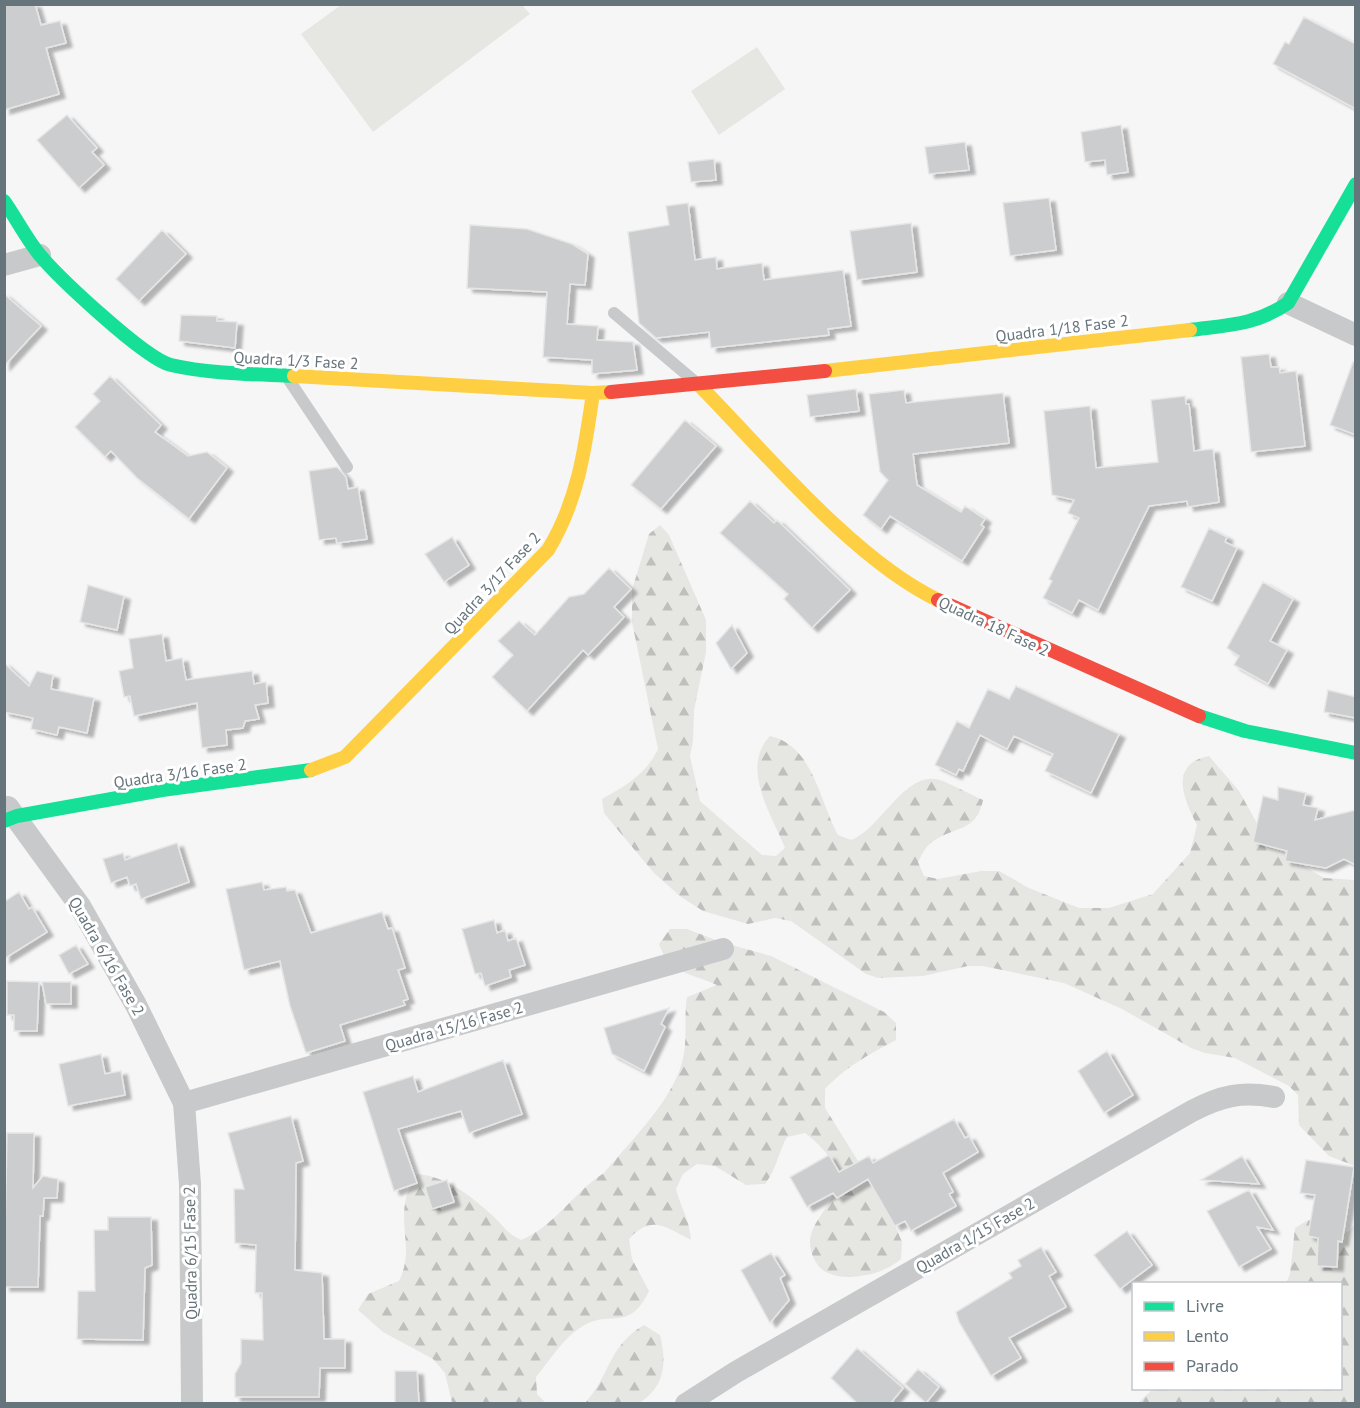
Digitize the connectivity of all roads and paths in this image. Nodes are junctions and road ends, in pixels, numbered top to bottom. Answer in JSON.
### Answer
{"nodes":[{"id":1,"x":1356,"y":184,"type":"edge"},
{"id":2,"x":4,"y":201,"type":"edge"},
{"id":3,"x":40,"y":255,"type":"junction"},
{"id":4,"x":4,"y":265,"type":"edge"},
{"id":5,"x":1288,"y":303,"type":"junction"},
{"id":6,"x":614,"y":313,"type":"dead end"},
{"id":7,"x":1356,"y":335,"type":"edge"},
{"id":8,"x":287,"y":376,"type":"junction"},
{"id":9,"x":699,"y":385,"type":"junction"},
{"id":10,"x":593,"y":393,"type":"junction"},
{"id":11,"x":347,"y":467,"type":"dead end"},
{"id":12,"x":1356,"y":753,"type":"edge"},
{"id":13,"x":345,"y":757,"type":"joint"},
{"id":14,"x":9,"y":814,"type":"edge"},
{"id":15,"x":723,"y":950,"type":"dead end"},
{"id":16,"x":1274,"y":1097,"type":"dead end"},
{"id":17,"x":184,"y":1103,"type":"junction"},
{"id":18,"x":192,"y":1404,"type":"edge"},
{"id":19,"x":686,"y":1404,"type":"edge"}],
"edges":[{"from":1,"to":5,"type":"street"},
{"from":2,"to":3,"type":"street","name":"Quadra 1/3 Fase 2"},
{"from":3,"to":4,"type":"street"},
{"from":3,"to":8,"type":"street","name":"Quadra 1/3 Fase 2"},
{"from":5,"to":7,"type":"street"},
{"from":5,"to":9,"type":"street","name":"Quadra 1/18 Fase 2"},
{"from":6,"to":9,"type":"lane"},
{"from":8,"to":10,"type":"street","name":"Quadra 1/3 Fase 2"},
{"from":8,"to":11,"type":"lane"},
{"from":9,"to":10,"type":"street","name":"Quadra 1/18 Fase 2"},
{"from":9,"to":12,"type":"street","name":"Quadra 18 Fase 2"},
{"from":10,"to":13,"type":"street","name":"Quadra 3/17 Fase 2"},
{"from":13,"to":14,"type":"street","name":"Quadra 3/16 Fase 2"},
{"from":14,"to":17,"type":"street","name":"Quadra 6/16 Fase 2"},
{"from":15,"to":17,"type":"street","name":"Quadra 15/16 Fase 2"},
{"from":16,"to":19,"type":"street","name":"Quadra 1/15 Fase 2"},
{"from":17,"to":18,"type":"street","name":"Quadra 6/15 Fase 2"}]}
